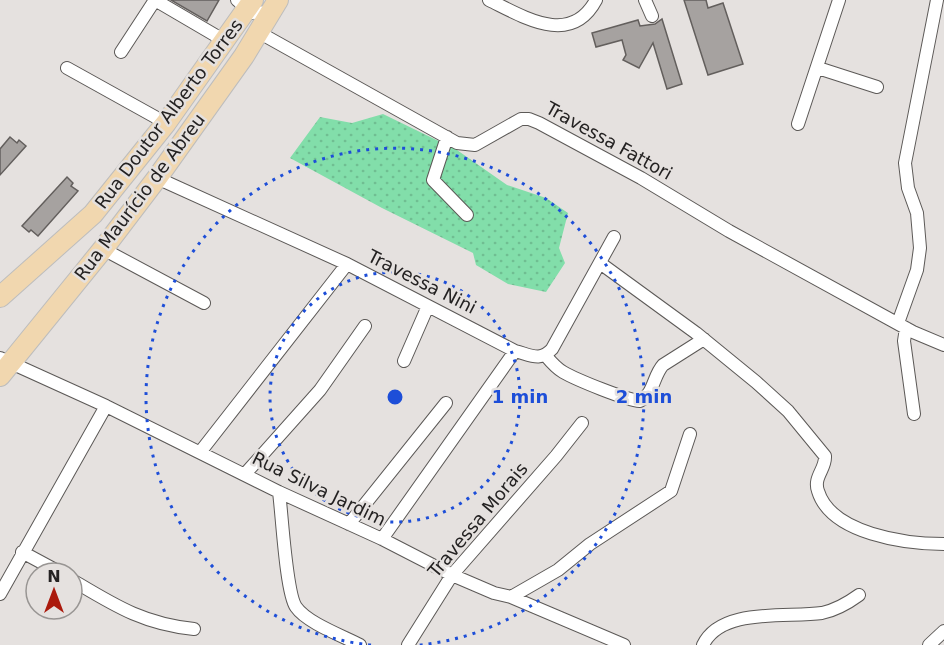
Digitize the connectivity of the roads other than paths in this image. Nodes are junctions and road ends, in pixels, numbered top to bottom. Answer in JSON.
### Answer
{"nodes":[{"id":1,"x":155,"y":0,"type":"edge"},
{"id":2,"x":489,"y":0,"type":"edge"},
{"id":3,"x":596,"y":0,"type":"edge"},
{"id":4,"x":645,"y":0,"type":"edge"},
{"id":5,"x":839,"y":0,"type":"edge"},
{"id":6,"x":937,"y":0,"type":"edge"},
{"id":7,"x":246,"y":3,"type":"edge"},
{"id":8,"x":275,"y":6,"type":"edge"},
{"id":9,"x":652,"y":16,"type":"dead end"},
{"id":10,"x":939,"y":17,"type":"edge"},
{"id":11,"x":260,"y":33,"type":"junction"},
{"id":12,"x":225,"y":41,"type":"junction"},
{"id":13,"x":121,"y":52,"type":"dead end"},
{"id":14,"x":67,"y":68,"type":"dead end"},
{"id":15,"x":818,"y":68,"type":"junction"},
{"id":16,"x":877,"y":87,"type":"dead end"},
{"id":17,"x":166,"y":123,"type":"junction"},
{"id":18,"x":798,"y":124,"type":"dead end"},
{"id":19,"x":447,"y":137,"type":"junction"},
{"id":20,"x":157,"y":178,"type":"junction"},
{"id":21,"x":467,"y":215,"type":"dead end"},
{"id":22,"x":614,"y":237,"type":"dead end"},
{"id":23,"x":103,"y":249,"type":"junction"},
{"id":24,"x":600,"y":263,"type":"junction"},
{"id":25,"x":347,"y":264,"type":"junction"},
{"id":26,"x":0,"y":297,"type":"edge"},
{"id":27,"x":204,"y":303,"type":"dead end"},
{"id":28,"x":428,"y":306,"type":"junction"},
{"id":29,"x":365,"y":326,"type":"dead end"},
{"id":30,"x":902,"y":326,"type":"junction"},
{"id":31,"x":704,"y":339,"type":"junction"},
{"id":32,"x":944,"y":345,"type":"edge"},
{"id":33,"x":515,"y":351,"type":"junction"},
{"id":34,"x":546,"y":356,"type":"junction"},
{"id":35,"x":404,"y":361,"type":"dead end"},
{"id":36,"x":3,"y":366,"type":"edge"},
{"id":37,"x":446,"y":403,"type":"dead end"},
{"id":38,"x":106,"y":406,"type":"junction"},
{"id":39,"x":914,"y":414,"type":"dead end"},
{"id":40,"x":582,"y":423,"type":"dead end"},
{"id":41,"x":690,"y":434,"type":"dead end"},
{"id":42,"x":201,"y":451,"type":"junction"},
{"id":43,"x":245,"y":474,"type":"junction"},
{"id":44,"x":279,"y":492,"type":"junction"},
{"id":45,"x":349,"y":524,"type":"junction"},
{"id":46,"x":382,"y":539,"type":"junction"},
{"id":47,"x":944,"y":544,"type":"edge"},
{"id":48,"x":22,"y":552,"type":"junction"},
{"id":49,"x":39,"y":561,"type":"edge"},
{"id":50,"x":452,"y":575,"type":"junction"},
{"id":51,"x":84,"y":587,"type":"edge"},
{"id":52,"x":0,"y":594,"type":"edge"},
{"id":53,"x":860,"y":595,"type":"dead end"},
{"id":54,"x":511,"y":597,"type":"junction"},
{"id":55,"x":194,"y":629,"type":"dead end"},
{"id":56,"x":944,"y":631,"type":"edge"},
{"id":57,"x":360,"y":645,"type":"edge"},
{"id":58,"x":408,"y":645,"type":"edge"},
{"id":59,"x":624,"y":645,"type":"edge"},
{"id":60,"x":703,"y":645,"type":"edge"},
{"id":61,"x":929,"y":645,"type":"edge"}],
"edges":[{"from":1,"to":12,"type":"street"},
{"from":1,"to":13,"type":"street"},
{"from":2,"to":3,"type":"street"},
{"from":4,"to":9,"type":"street"},
{"from":5,"to":15,"type":"street"},
{"from":6,"to":10,"type":"street"},
{"from":7,"to":8,"type":"street","name":"Rua Maurício de Abreu"},
{"from":7,"to":12,"type":"main road","name":"Rua Doutor Alberto Torres"},
{"from":8,"to":11,"type":"main road","name":"Rua Maurício de Abreu"},
{"from":10,"to":30,"type":"street"},
{"from":11,"to":19,"type":"street","name":"Travessa Fattori"},
{"from":11,"to":20,"type":"main road","name":"Rua Maurício de Abreu"},
{"from":12,"to":17,"type":"main road","name":"Rua Doutor Alberto Torres"},
{"from":14,"to":17,"type":"street"},
{"from":15,"to":16,"type":"street"},
{"from":15,"to":18,"type":"street"},
{"from":17,"to":26,"type":"main road","name":"Rua Doutor Alberto Torres"},
{"from":19,"to":21,"type":"street"},
{"from":19,"to":30,"type":"street","name":"Travessa Fattori"},
{"from":20,"to":23,"type":"main road","name":"Rua Maurício de Abreu"},
{"from":20,"to":25,"type":"street","name":"Travessa Nini"},
{"from":22,"to":24,"type":"street"},
{"from":23,"to":27,"type":"street"},
{"from":23,"to":36,"type":"main road","name":"Rua Maurício de Abreu"},
{"from":24,"to":31,"type":"street"},
{"from":24,"to":34,"type":"street"},
{"from":25,"to":28,"type":"street","name":"Travessa Nini"},
{"from":25,"to":42,"type":"street"},
{"from":28,"to":33,"type":"street","name":"Travessa Nini"},
{"from":28,"to":35,"type":"street"},
{"from":29,"to":43,"type":"street"},
{"from":30,"to":32,"type":"street","name":"Travessa Fattori"},
{"from":30,"to":39,"type":"street"},
{"from":31,"to":34,"type":"street"},
{"from":31,"to":47,"type":"street"},
{"from":33,"to":34,"type":"street","name":"Travessa Nini"},
{"from":33,"to":46,"type":"street"},
{"from":36,"to":38,"type":"street","name":"Rua Silva Jardim"},
{"from":37,"to":45,"type":"street"},
{"from":38,"to":42,"type":"street","name":"Rua Silva Jardim"},
{"from":38,"to":48,"type":"street"},
{"from":40,"to":50,"type":"street","name":"Travessa Morais"},
{"from":41,"to":54,"type":"street"},
{"from":42,"to":43,"type":"street","name":"Rua Silva Jardim"},
{"from":43,"to":44,"type":"street","name":"Rua Silva Jardim"},
{"from":44,"to":45,"type":"street","name":"Rua Silva Jardim"},
{"from":44,"to":57,"type":"street"},
{"from":45,"to":46,"type":"street","name":"Rua Silva Jardim"},
{"from":46,"to":50,"type":"street","name":"Rua Silva Jardim"},
{"from":48,"to":49,"type":"street"},
{"from":48,"to":52,"type":"street"},
{"from":50,"to":54,"type":"street","name":"Rua Silva Jardim"},
{"from":50,"to":58,"type":"street","name":"Travessa Morais"},
{"from":51,"to":55,"type":"street"},
{"from":53,"to":60,"type":"street"},
{"from":54,"to":59,"type":"street","name":"Rua Silva Jardim"},
{"from":56,"to":61,"type":"street"}]}
